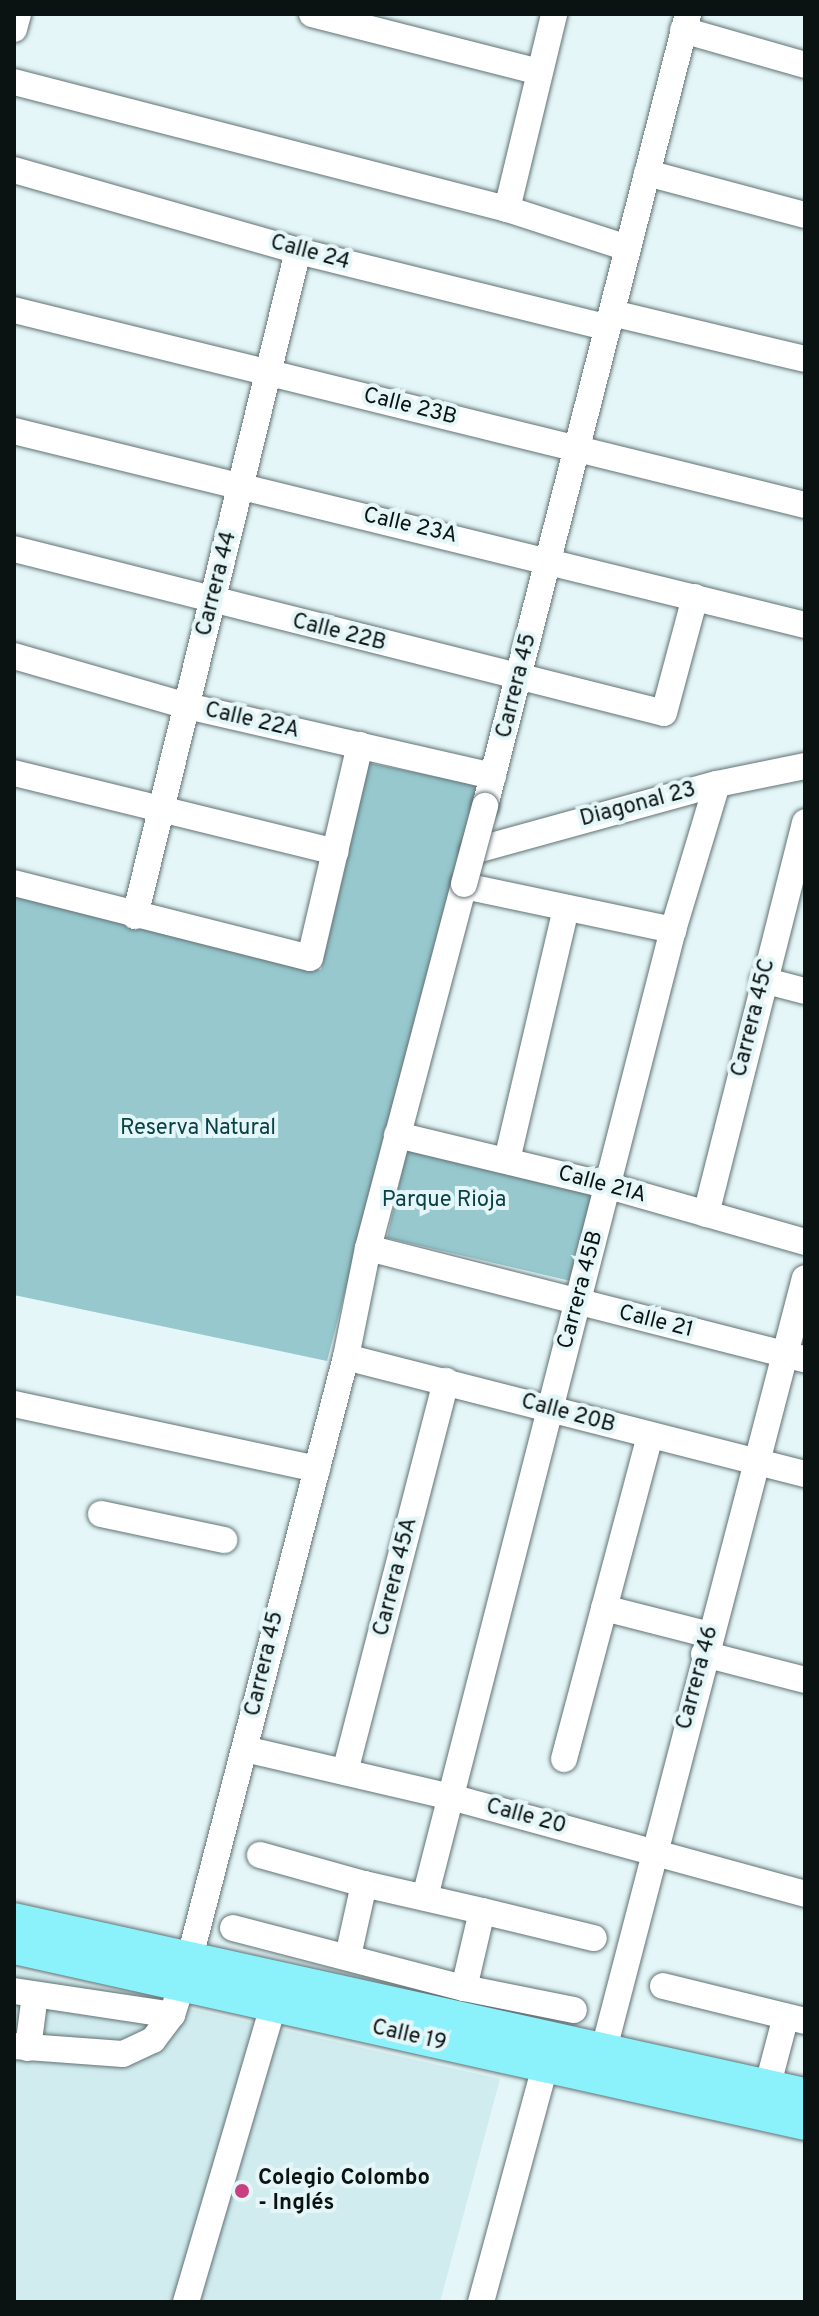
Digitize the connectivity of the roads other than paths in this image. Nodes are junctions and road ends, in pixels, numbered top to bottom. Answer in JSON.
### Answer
{"nodes":[{"id":1,"x":18,"y":14,"type":"edge"},
{"id":2,"x":312,"y":14,"type":"edge"},
{"id":3,"x":554,"y":14,"type":"edge"},
{"id":4,"x":686,"y":22,"type":"edge"},
{"id":5,"x":14,"y":29,"type":"edge"},
{"id":6,"x":805,"y":65,"type":"edge"},
{"id":7,"x":539,"y":72,"type":"junction"},
{"id":8,"x":14,"y":82,"type":"edge"},
{"id":9,"x":14,"y":170,"type":"edge"},
{"id":10,"x":647,"y":173,"type":"junction"},
{"id":11,"x":507,"y":209,"type":"junction"},
{"id":12,"x":805,"y":215,"type":"edge"},
{"id":13,"x":628,"y":248,"type":"junction"},
{"id":14,"x":298,"y":251,"type":"junction"},
{"id":15,"x":14,"y":310,"type":"edge"},
{"id":16,"x":610,"y":320,"type":"junction"},
{"id":17,"x":805,"y":359,"type":"edge"},
{"id":18,"x":269,"y":373,"type":"junction"},
{"id":19,"x":14,"y":431,"type":"edge"},
{"id":20,"x":577,"y":448,"type":"junction"},
{"id":21,"x":241,"y":486,"type":"junction"},
{"id":22,"x":805,"y":505,"type":"edge"},
{"id":23,"x":14,"y":549,"type":"edge"},
{"id":24,"x":549,"y":560,"type":"junction"},
{"id":25,"x":695,"y":597,"type":"junction"},
{"id":26,"x":213,"y":602,"type":"junction"},
{"id":27,"x":805,"y":625,"type":"edge"},
{"id":28,"x":14,"y":656,"type":"edge"},
{"id":29,"x":519,"y":677,"type":"junction"},
{"id":30,"x":187,"y":706,"type":"junction"},
{"id":31,"x":360,"y":745,"type":"junction"},
{"id":32,"x":805,"y":766,"type":"edge"},
{"id":33,"x":14,"y":773,"type":"edge"},
{"id":34,"x":493,"y":776,"type":"junction"},
{"id":35,"x":717,"y":784,"type":"junction"},
{"id":36,"x":161,"y":810,"type":"junction"},
{"id":37,"x":805,"y":822,"type":"edge"},
{"id":38,"x":473,"y":851,"type":"dead end"},
{"id":39,"x":335,"y":852,"type":"junction"},
{"id":40,"x":14,"y":883,"type":"edge"},
{"id":41,"x":464,"y":885,"type":"junction"},
{"id":42,"x":566,"y":908,"type":"junction"},
{"id":43,"x":135,"y":916,"type":"junction"},
{"id":44,"x":673,"y":930,"type":"junction"},
{"id":45,"x":763,"y":980,"type":"junction"},
{"id":46,"x":805,"y":991,"type":"edge"},
{"id":47,"x":397,"y":1135,"type":"junction"},
{"id":48,"x":507,"y":1160,"type":"junction"},
{"id":49,"x":609,"y":1186,"type":"junction"},
{"id":50,"x":706,"y":1214,"type":"junction"},
{"id":51,"x":805,"y":1242,"type":"edge"},
{"id":52,"x":368,"y":1248,"type":"junction"},
{"id":53,"x":805,"y":1278,"type":"edge"},
{"id":54,"x":577,"y":1303,"type":"junction"},
{"id":55,"x":795,"y":1356,"type":"edge"},
{"id":56,"x":344,"y":1365,"type":"junction"},
{"id":57,"x":446,"y":1381,"type":"junction"},
{"id":58,"x":14,"y":1404,"type":"edge"},
{"id":59,"x":549,"y":1408,"type":"junction"},
{"id":60,"x":650,"y":1436,"type":"junction"},
{"id":61,"x":754,"y":1461,"type":"junction"},
{"id":62,"x":317,"y":1469,"type":"junction"},
{"id":63,"x":805,"y":1474,"type":"edge"},
{"id":64,"x":101,"y":1514,"type":"dead end"},
{"id":65,"x":224,"y":1540,"type":"dead end"},
{"id":66,"x":604,"y":1608,"type":"junction"},
{"id":67,"x":707,"y":1644,"type":"junction"},
{"id":68,"x":805,"y":1680,"type":"edge"},
{"id":69,"x":245,"y":1749,"type":"junction"},
{"id":70,"x":564,"y":1759,"type":"dead end"},
{"id":71,"x":345,"y":1772,"type":"junction"},
{"id":72,"x":447,"y":1796,"type":"junction"},
{"id":73,"x":652,"y":1850,"type":"junction"},
{"id":74,"x":260,"y":1855,"type":"dead end"},
{"id":75,"x":364,"y":1884,"type":"junction"},
{"id":76,"x":803,"y":1886,"type":"edge"},
{"id":77,"x":425,"y":1897,"type":"junction"},
{"id":78,"x":482,"y":1911,"type":"junction"},
{"id":79,"x":14,"y":1920,"type":"edge"},
{"id":80,"x":233,"y":1928,"type":"dead end"},
{"id":81,"x":594,"y":1938,"type":"dead end"},
{"id":82,"x":14,"y":1947,"type":"edge"},
{"id":83,"x":348,"y":1956,"type":"junction"},
{"id":84,"x":401,"y":1970,"type":"junction"},
{"id":85,"x":181,"y":1985,"type":"junction"},
{"id":86,"x":663,"y":1986,"type":"dead end"},
{"id":87,"x":464,"y":1988,"type":"junction"},
{"id":88,"x":24,"y":1993,"type":"edge"},
{"id":89,"x":396,"y":2004,"type":"junction"},
{"id":90,"x":273,"y":2006,"type":"junction"},
{"id":91,"x":574,"y":2010,"type":"dead end"},
{"id":92,"x":796,"y":2019,"type":"edge"},
{"id":93,"x":21,"y":2047,"type":"edge"},
{"id":94,"x":548,"y":2054,"type":"junction"},
{"id":95,"x":600,"y":2066,"type":"junction"},
{"id":96,"x":767,"y":2088,"type":"junction"},
{"id":97,"x":805,"y":2095,"type":"edge"},
{"id":98,"x":805,"y":2123,"type":"edge"},
{"id":99,"x":186,"y":2302,"type":"edge"},
{"id":100,"x":481,"y":2302,"type":"edge"}],
"edges":[{"from":1,"to":5,"type":"street"},
{"from":2,"to":7,"type":"street"},
{"from":3,"to":7,"type":"street"},
{"from":4,"to":6,"type":"street"},
{"from":4,"to":10,"type":"street","name":"Carrera 45"},
{"from":7,"to":11,"type":"street"},
{"from":8,"to":11,"type":"street"},
{"from":9,"to":14,"type":"street","name":"Calle 24"},
{"from":10,"to":12,"type":"street"},
{"from":10,"to":13,"type":"street","name":"Carrera 45"},
{"from":11,"to":13,"type":"street"},
{"from":13,"to":16,"type":"street","name":"Carrera 45"},
{"from":14,"to":16,"type":"street","name":"Calle 24"},
{"from":14,"to":18,"type":"street","name":"Carrera 44"},
{"from":15,"to":18,"type":"street","name":"Calle 23B"},
{"from":16,"to":17,"type":"street","name":"Calle 24"},
{"from":16,"to":20,"type":"street","name":"Carrera 45"},
{"from":18,"to":20,"type":"street","name":"Calle 23B"},
{"from":18,"to":21,"type":"street","name":"Carrera 44"},
{"from":19,"to":21,"type":"street","name":"Calle 23A"},
{"from":20,"to":22,"type":"street","name":"Calle 23B"},
{"from":20,"to":24,"type":"street","name":"Carrera 45"},
{"from":21,"to":24,"type":"street","name":"Calle 23A"},
{"from":21,"to":26,"type":"street","name":"Carrera 44"},
{"from":23,"to":26,"type":"street","name":"Calle 22B"},
{"from":24,"to":25,"type":"street","name":"Calle 23A"},
{"from":24,"to":29,"type":"street","name":"Carrera 45"},
{"from":25,"to":27,"type":"street","name":"Calle 23A"},
{"from":25,"to":29,"type":"street","name":"Calle 22B"},
{"from":26,"to":29,"type":"street","name":"Calle 22B"},
{"from":26,"to":30,"type":"street","name":"Carrera 44"},
{"from":28,"to":30,"type":"street","name":"Calle 22A"},
{"from":29,"to":34,"type":"street","name":"Carrera 45"},
{"from":30,"to":31,"type":"street","name":"Calle 22A"},
{"from":30,"to":36,"type":"street","name":"Carrera 44"},
{"from":31,"to":34,"type":"street","name":"Calle 22A"},
{"from":31,"to":39,"type":"street"},
{"from":32,"to":35,"type":"street","name":"Diagonal 23"},
{"from":33,"to":36,"type":"street"},
{"from":34,"to":41,"type":"street","name":"Carrera 45","bridge":true},
{"from":35,"to":38,"type":"street","name":"Diagonal 23"},
{"from":35,"to":44,"type":"street","name":"Carrera 45B"},
{"from":36,"to":39,"type":"street"},
{"from":36,"to":43,"type":"street","name":"Carrera 44"},
{"from":37,"to":45,"type":"street","name":"Carrera 45C"},
{"from":39,"to":43,"type":"street"},
{"from":40,"to":43,"type":"street"},
{"from":41,"to":42,"type":"street"},
{"from":41,"to":47,"type":"street","name":"Carrera 45"},
{"from":42,"to":44,"type":"street"},
{"from":42,"to":48,"type":"street"},
{"from":44,"to":49,"type":"street","name":"Carrera 45B"},
{"from":45,"to":46,"type":"street"},
{"from":45,"to":50,"type":"street","name":"Carrera 45C"},
{"from":47,"to":48,"type":"street","name":"Calle 21A"},
{"from":47,"to":52,"type":"street","name":"Carrera 45"},
{"from":48,"to":49,"type":"street","name":"Calle 21A"},
{"from":49,"to":50,"type":"street","name":"Calle 21A"},
{"from":49,"to":54,"type":"street","name":"Carrera 45B"},
{"from":50,"to":51,"type":"street","name":"Calle 21A"},
{"from":52,"to":54,"type":"street","name":"Calle 21"},
{"from":52,"to":56,"type":"street","name":"Carrera 45"},
{"from":53,"to":55,"type":"street","name":"Carrera 46"},
{"from":54,"to":55,"type":"street","name":"Calle 21"},
{"from":54,"to":59,"type":"street","name":"Carrera 45B"},
{"from":55,"to":61,"type":"street","name":"Carrera 46"},
{"from":56,"to":57,"type":"street","name":"Calle 20B"},
{"from":56,"to":62,"type":"street","name":"Carrera 45"},
{"from":57,"to":59,"type":"street","name":"Calle 20B"},
{"from":57,"to":71,"type":"street","name":"Carrera 45A"},
{"from":58,"to":62,"type":"street"},
{"from":59,"to":60,"type":"street","name":"Calle 20B"},
{"from":59,"to":72,"type":"street","name":"Carrera 45B"},
{"from":60,"to":61,"type":"street","name":"Calle 20B"},
{"from":60,"to":66,"type":"street"},
{"from":61,"to":63,"type":"street","name":"Calle 20B"},
{"from":61,"to":67,"type":"street","name":"Carrera 46"},
{"from":62,"to":69,"type":"street","name":"Carrera 45"},
{"from":64,"to":65,"type":"street"},
{"from":66,"to":67,"type":"street"},
{"from":66,"to":70,"type":"street"},
{"from":67,"to":68,"type":"street"},
{"from":67,"to":73,"type":"street","name":"Carrera 46"},
{"from":69,"to":71,"type":"street","name":"Calle 20"},
{"from":69,"to":85,"type":"street","name":"Carrera 45"},
{"from":71,"to":72,"type":"street","name":"Calle 20"},
{"from":72,"to":73,"type":"street","name":"Calle 20"},
{"from":72,"to":77,"type":"street","name":"Carrera 45B"},
{"from":73,"to":76,"type":"street","name":"Calle 20"},
{"from":73,"to":95,"type":"street","name":"Carrera 46"},
{"from":74,"to":75,"type":"street"},
{"from":75,"to":77,"type":"street"},
{"from":75,"to":83,"type":"street"},
{"from":77,"to":78,"type":"street"},
{"from":78,"to":81,"type":"street"},
{"from":78,"to":87,"type":"street"},
{"from":79,"to":85,"type":"main road","name":"Calle 19"},
{"from":80,"to":83,"type":"street"},
{"from":82,"to":85,"type":"main road","name":"Calle 19"},
{"from":83,"to":84,"type":"street"},
{"from":84,"to":87,"type":"street"},
{"from":84,"to":89,"type":"street"},
{"from":85,"to":88,"type":"street"},
{"from":85,"to":89,"type":"main road","name":"Calle 19"},
{"from":85,"to":90,"type":"main road","name":"Calle 19"},
{"from":85,"to":93,"type":"street"},
{"from":86,"to":92,"type":"street"},
{"from":87,"to":91,"type":"street"},
{"from":88,"to":93,"type":"street"},
{"from":89,"to":94,"type":"main road","name":"Calle 19"},
{"from":90,"to":94,"type":"main road","name":"Calle 19"},
{"from":90,"to":99,"type":"street"},
{"from":92,"to":96,"type":"street"},
{"from":94,"to":95,"type":"main road","name":"Calle 19"},
{"from":94,"to":100,"type":"street"},
{"from":95,"to":96,"type":"main road","name":"Calle 19"},
{"from":95,"to":98,"type":"main road","name":"Calle 19"},
{"from":96,"to":97,"type":"main road","name":"Calle 19"}]}
